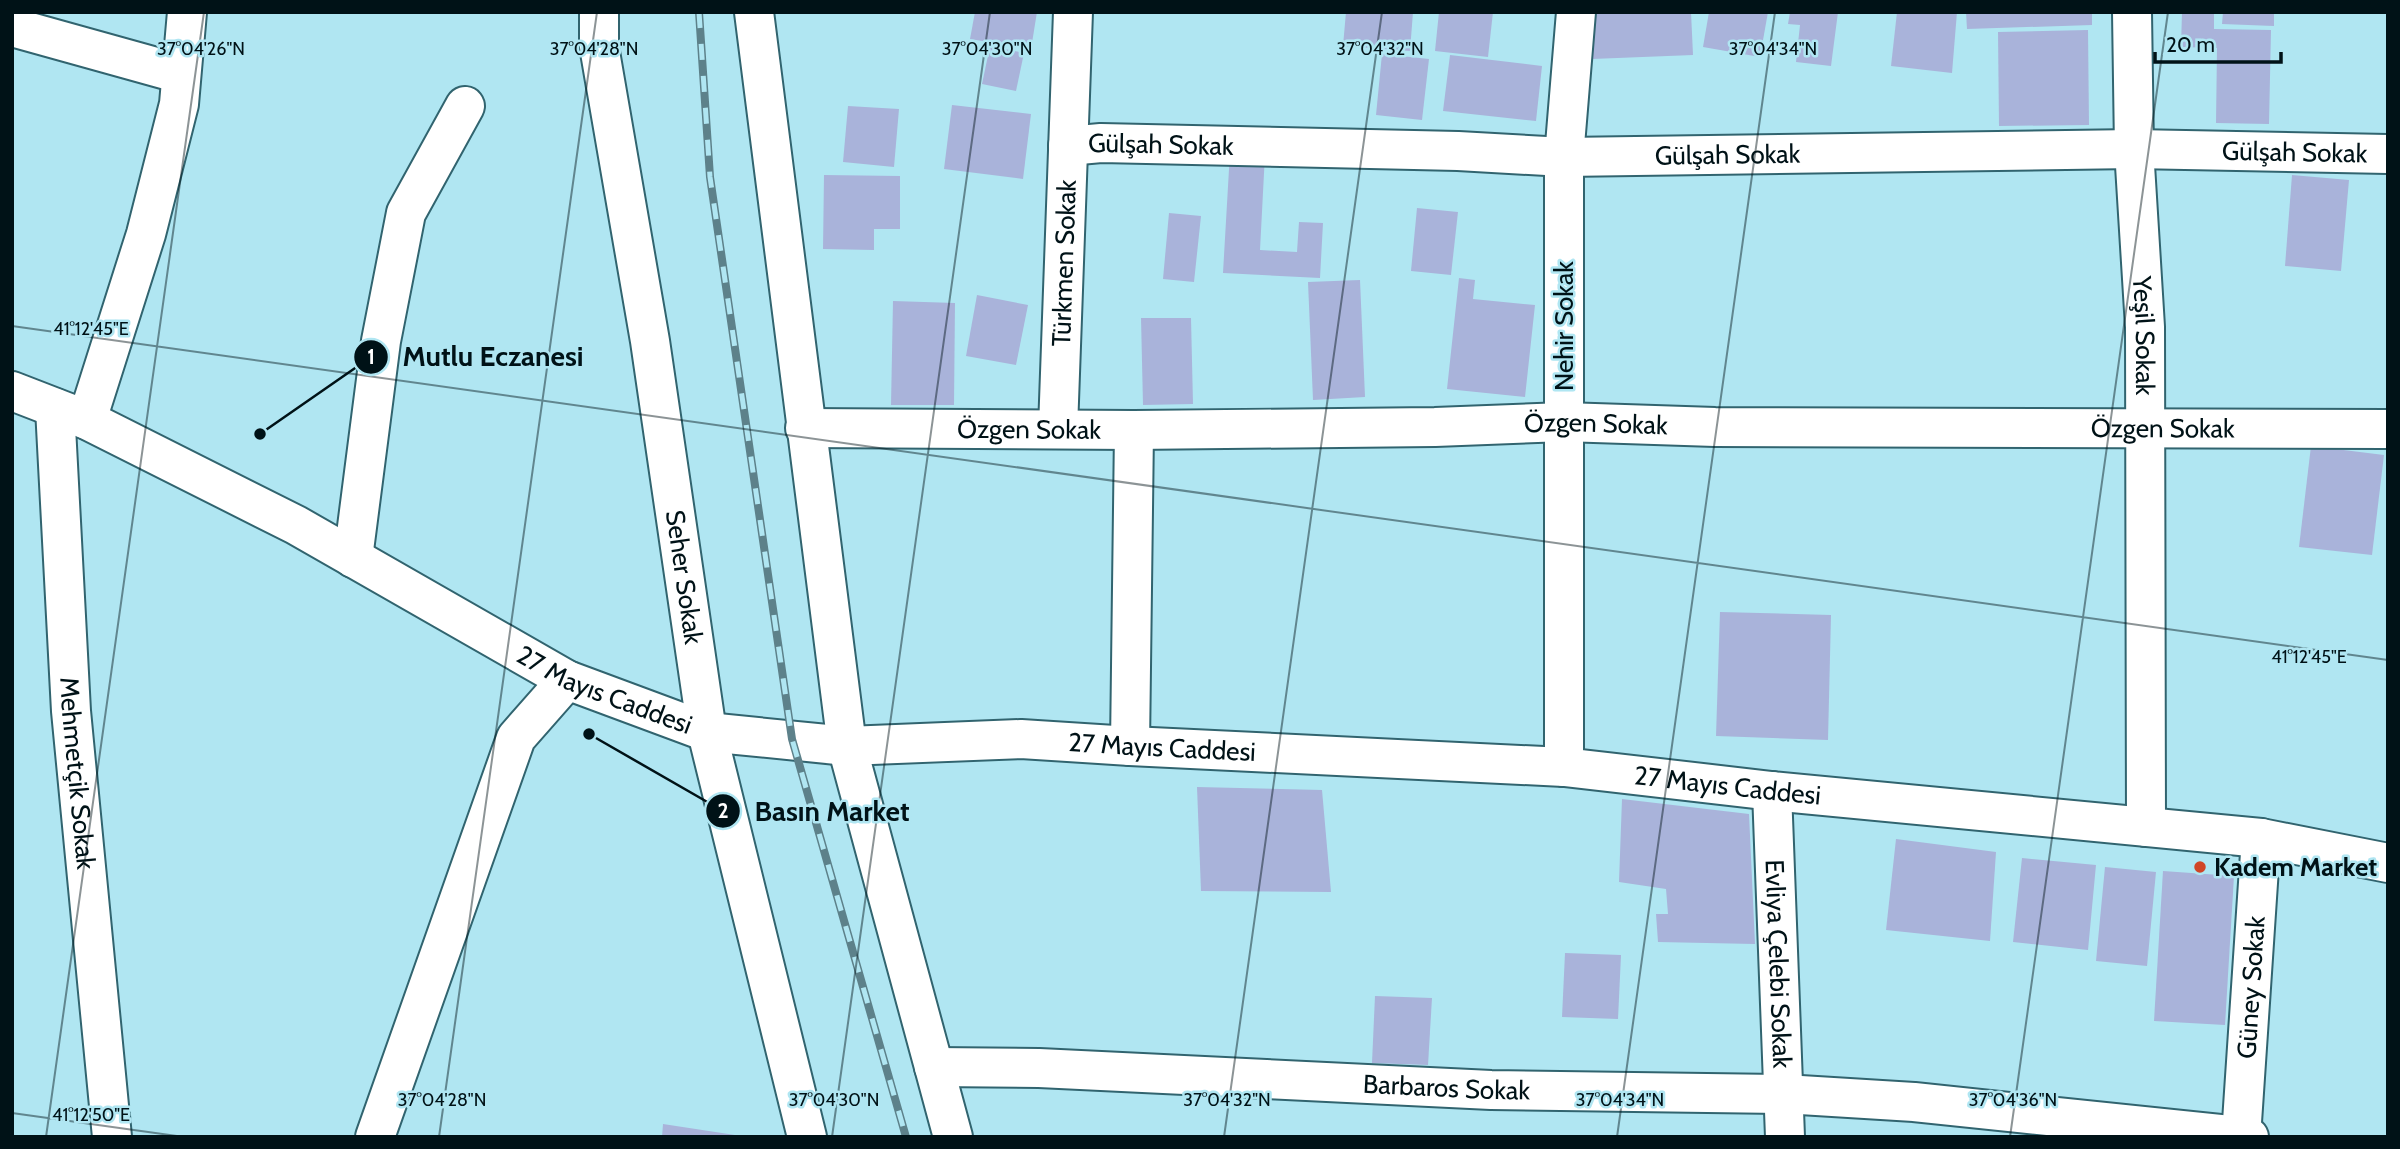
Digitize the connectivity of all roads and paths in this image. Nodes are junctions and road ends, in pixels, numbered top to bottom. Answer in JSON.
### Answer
{"nodes":[{"id":1,"x":187,"y":12,"type":"edge"},
{"id":2,"x":598,"y":12,"type":"edge"},
{"id":3,"x":754,"y":12,"type":"edge"},
{"id":4,"x":1073,"y":12,"type":"edge"},
{"id":5,"x":1576,"y":12,"type":"edge"},
{"id":6,"x":2132,"y":12,"type":"edge"},
{"id":7,"x":12,"y":27,"type":"edge"},
{"id":8,"x":181,"y":74,"type":"junction"},
{"id":9,"x":465,"y":106,"type":"dead end"},
{"id":10,"x":1068,"y":146,"type":"junction"},
{"id":11,"x":2133,"y":149,"type":"junction"},
{"id":12,"x":2388,"y":154,"type":"edge"},
{"id":13,"x":1564,"y":157,"type":"junction"},
{"id":14,"x":12,"y":391,"type":"edge"},
{"id":15,"x":71,"y":414,"type":"junction"},
{"id":16,"x":1564,"y":422,"type":"junction"},
{"id":17,"x":2145,"y":427,"type":"junction"},
{"id":18,"x":806,"y":428,"type":"junction"},
{"id":19,"x":1058,"y":429,"type":"junction"},
{"id":20,"x":2388,"y":429,"type":"edge"},
{"id":21,"x":1134,"y":430,"type":"junction"},
{"id":22,"x":353,"y":558,"type":"junction"},
{"id":23,"x":567,"y":680,"type":"junction"},
{"id":24,"x":707,"y":732,"type":"junction"},
{"id":25,"x":847,"y":746,"type":"junction"},
{"id":26,"x":1130,"y":746,"type":"junction"},
{"id":27,"x":1564,"y":766,"type":"junction"},
{"id":28,"x":1773,"y":791,"type":"junction"},
{"id":29,"x":2146,"y":827,"type":"junction"},
{"id":30,"x":2261,"y":838,"type":"junction"},
{"id":31,"x":2388,"y":863,"type":"edge"},
{"id":32,"x":934,"y":1067,"type":"junction"},
{"id":33,"x":1784,"y":1094,"type":"junction"},
{"id":34,"x":2244,"y":1136,"type":"edge"},
{"id":35,"x":112,"y":1137,"type":"edge"},
{"id":36,"x":375,"y":1137,"type":"edge"},
{"id":37,"x":807,"y":1137,"type":"edge"},
{"id":38,"x":953,"y":1137,"type":"edge"},
{"id":39,"x":1784,"y":1137,"type":"edge"}],
"edges":[{"from":1,"to":8,"type":"street"},
{"from":2,"to":24,"type":"street","name":"Seher Sokak"},
{"from":3,"to":18,"type":"street"},
{"from":4,"to":10,"type":"street","name":"Türkmen Sokak"},
{"from":5,"to":13,"type":"street","name":"Nehir Sokak"},
{"from":6,"to":11,"type":"street","name":"Yeşil Sokak"},
{"from":7,"to":8,"type":"street"},
{"from":8,"to":15,"type":"street"},
{"from":9,"to":22,"type":"street"},
{"from":10,"to":13,"type":"street","name":"Gülşah Sokak"},
{"from":10,"to":19,"type":"street","name":"Türkmen Sokak"},
{"from":11,"to":12,"type":"street","name":"Gülşah Sokak"},
{"from":11,"to":13,"type":"street","name":"Gülşah Sokak"},
{"from":11,"to":17,"type":"street","name":"Yeşil Sokak"},
{"from":13,"to":16,"type":"street","name":"Nehir Sokak"},
{"from":14,"to":15,"type":"street","name":"27 Mayıs Caddesi"},
{"from":15,"to":22,"type":"street","name":"27 Mayıs Caddesi"},
{"from":15,"to":35,"type":"street","name":"Mehmetçik Sokak"},
{"from":16,"to":17,"type":"street","name":"Özgen Sokak"},
{"from":16,"to":21,"type":"street","name":"Özgen Sokak"},
{"from":16,"to":27,"type":"street","name":"Nehir Sokak"},
{"from":17,"to":20,"type":"street","name":"Özgen Sokak"},
{"from":17,"to":29,"type":"street","name":"Yeşil Sokak"},
{"from":18,"to":19,"type":"street","name":"Özgen Sokak"},
{"from":18,"to":25,"type":"street"},
{"from":19,"to":21,"type":"street","name":"Özgen Sokak"},
{"from":21,"to":26,"type":"street"},
{"from":22,"to":23,"type":"street","name":"27 Mayıs Caddesi"},
{"from":23,"to":24,"type":"street","name":"27 Mayıs Caddesi"},
{"from":23,"to":36,"type":"street"},
{"from":24,"to":25,"type":"street","name":"27 Mayıs Caddesi"},
{"from":24,"to":37,"type":"street","name":"Seher Sokak"},
{"from":25,"to":26,"type":"street","name":"27 Mayıs Caddesi"},
{"from":25,"to":32,"type":"street"},
{"from":26,"to":27,"type":"street","name":"27 Mayıs Caddesi"},
{"from":27,"to":28,"type":"street","name":"27 Mayıs Caddesi"},
{"from":28,"to":29,"type":"street","name":"27 Mayıs Caddesi"},
{"from":28,"to":33,"type":"street","name":"Evliya Çelebi Sokak"},
{"from":29,"to":30,"type":"street","name":"27 Mayıs Caddesi"},
{"from":30,"to":31,"type":"street","name":"27 Mayıs Caddesi"},
{"from":30,"to":34,"type":"street","name":"Güney Sokak"},
{"from":32,"to":33,"type":"street","name":"Barbaros Sokak"},
{"from":32,"to":38,"type":"street"},
{"from":33,"to":34,"type":"street","name":"Barbaros Sokak"},
{"from":33,"to":39,"type":"street","name":"Evliya Çelebi Sokak"}]}
